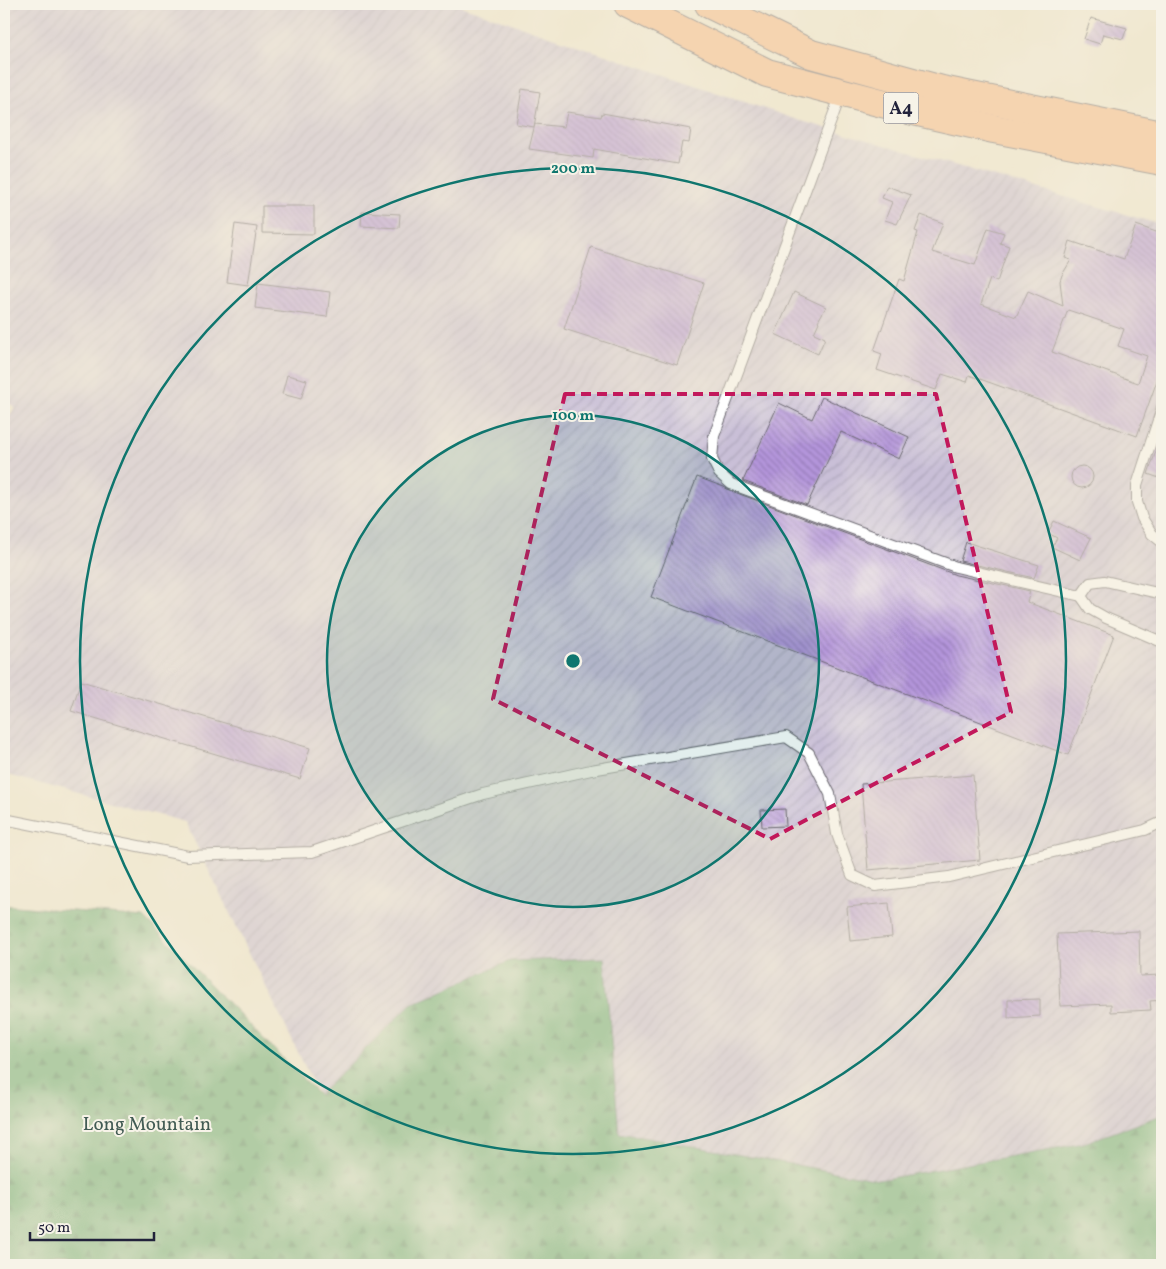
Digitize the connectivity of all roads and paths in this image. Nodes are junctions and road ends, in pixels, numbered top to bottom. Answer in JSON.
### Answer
{"nodes":[{"id":1,"x":628,"y":4,"type":"edge"},
{"id":2,"x":709,"y":4,"type":"edge"},
{"id":3,"x":841,"y":92,"type":"junction"},
{"id":4,"x":1162,"y":136,"type":"edge"},
{"id":5,"x":1162,"y":161,"type":"edge"},
{"id":6,"x":1162,"y":408,"type":"edge"},
{"id":7,"x":1162,"y":542,"type":"edge"},
{"id":8,"x":1162,"y":594,"type":"edge"},
{"id":9,"x":1081,"y":596,"type":"junction"},
{"id":10,"x":1162,"y":642,"type":"edge"},
{"id":11,"x":4,"y":819,"type":"edge"},
{"id":12,"x":1162,"y":822,"type":"edge"}],
"edges":[{"from":1,"to":3,"type":"highway","number":"A4"},
{"from":2,"to":4,"type":"highway","number":"A4"},
{"from":3,"to":5,"type":"highway","number":"A4"},
{"from":3,"to":9,"type":"lane"},
{"from":6,"to":7,"type":"lane"},
{"from":8,"to":9,"type":"lane"},
{"from":9,"to":10,"type":"lane"},
{"from":11,"to":12,"type":"lane"}]}
